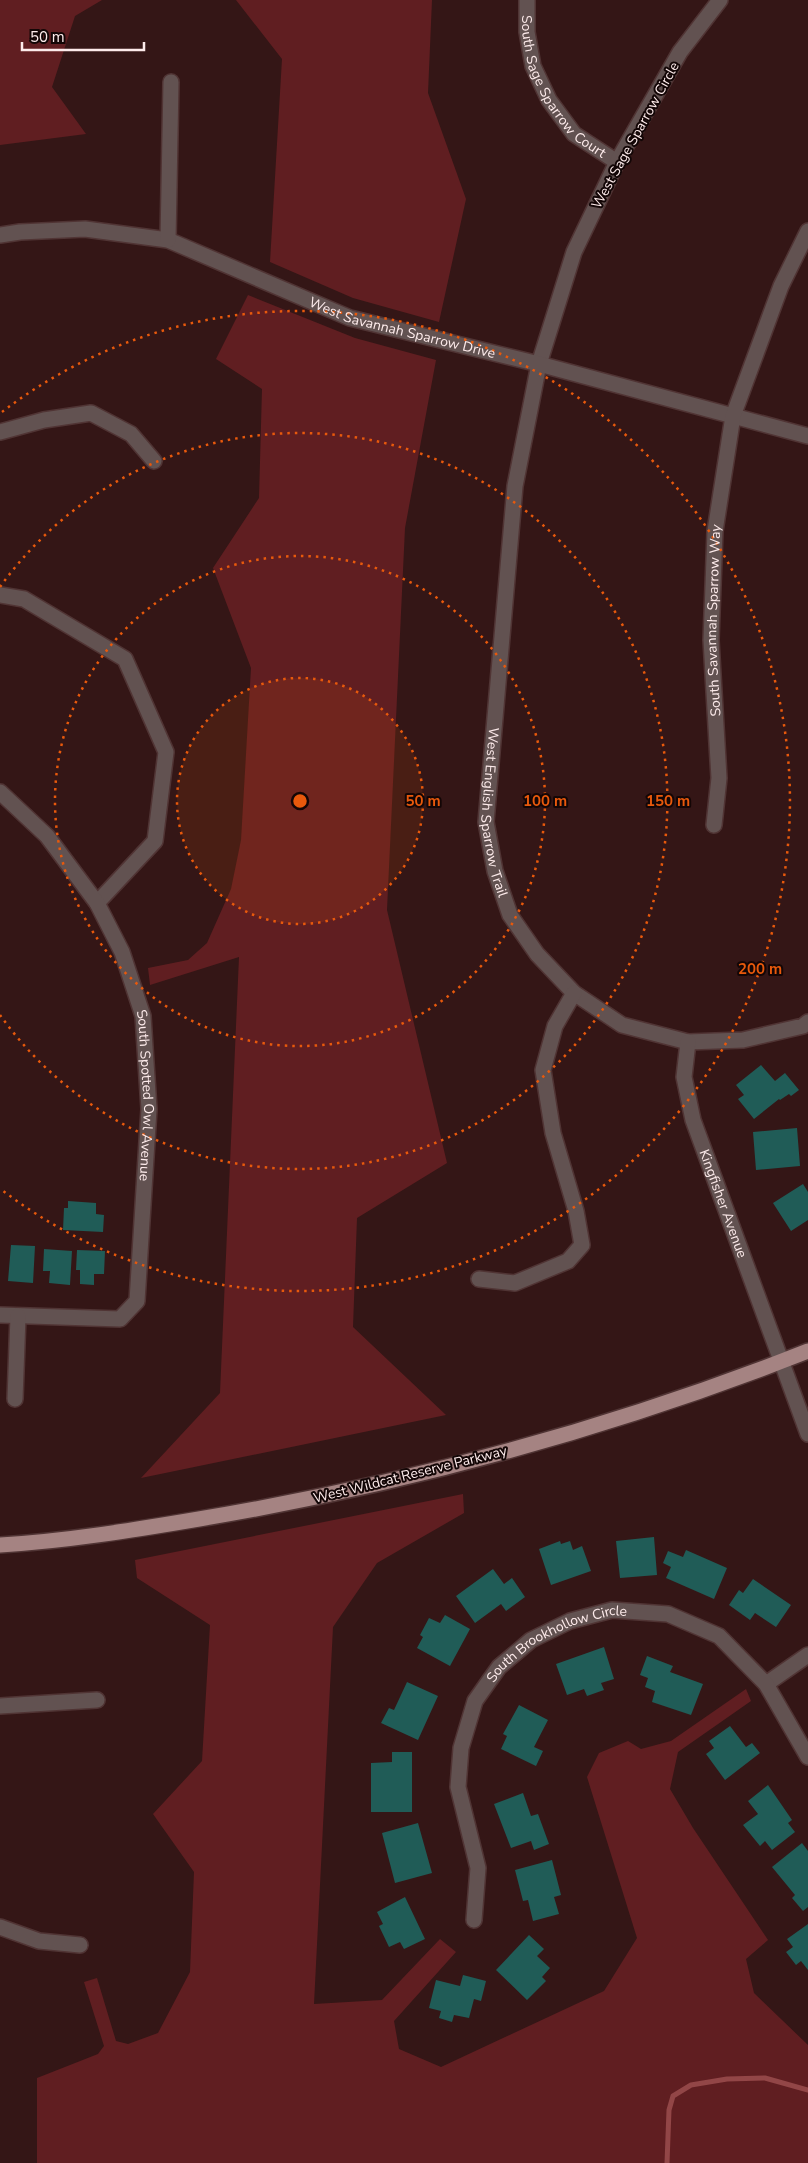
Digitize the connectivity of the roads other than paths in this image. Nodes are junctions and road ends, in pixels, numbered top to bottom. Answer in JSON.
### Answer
{"nodes":[{"id":1,"x":527,"y":0,"type":"edge"},
{"id":2,"x":720,"y":0,"type":"edge"},
{"id":3,"x":171,"y":82,"type":"dead end"},
{"id":4,"x":617,"y":162,"type":"junction"},
{"id":5,"x":808,"y":231,"type":"edge"},
{"id":6,"x":0,"y":235,"type":"edge"},
{"id":7,"x":168,"y":240,"type":"junction"},
{"id":8,"x":539,"y":364,"type":"junction"},
{"id":9,"x":733,"y":416,"type":"junction"},
{"id":10,"x":0,"y":432,"type":"edge"},
{"id":11,"x":808,"y":436,"type":"edge"},
{"id":12,"x":154,"y":461,"type":"dead end"},
{"id":13,"x":0,"y":595,"type":"edge"},
{"id":14,"x":0,"y":792,"type":"edge"},
{"id":15,"x":714,"y":825,"type":"dead end"},
{"id":16,"x":97,"y":903,"type":"junction"},
{"id":17,"x":574,"y":993,"type":"junction"},
{"id":18,"x":806,"y":1027,"type":"edge"},
{"id":19,"x":688,"y":1042,"type":"junction"},
{"id":20,"x":479,"y":1279,"type":"dead end"},
{"id":21,"x":0,"y":1315,"type":"edge"},
{"id":22,"x":18,"y":1316,"type":"junction"},
{"id":23,"x":808,"y":1351,"type":"edge"},
{"id":24,"x":780,"y":1362,"type":"junction"},
{"id":25,"x":15,"y":1399,"type":"dead end"},
{"id":26,"x":808,"y":1434,"type":"edge"},
{"id":27,"x":0,"y":1545,"type":"edge"},
{"id":28,"x":808,"y":1655,"type":"edge"},
{"id":29,"x":766,"y":1684,"type":"junction"},
{"id":30,"x":97,"y":1700,"type":"dead end"},
{"id":31,"x":0,"y":1706,"type":"edge"},
{"id":32,"x":808,"y":1757,"type":"edge"},
{"id":33,"x":474,"y":1920,"type":"dead end"},
{"id":34,"x":0,"y":1927,"type":"edge"},
{"id":35,"x":80,"y":1945,"type":"dead end"}],
"edges":[{"from":1,"to":4,"type":"street","name":"South Sage Sparrow Court"},
{"from":2,"to":4,"type":"street","name":"West Sage Sparrow Circle"},
{"from":3,"to":7,"type":"street"},
{"from":4,"to":8,"type":"street","name":"West Sage Sparrow Circle"},
{"from":5,"to":9,"type":"street"},
{"from":6,"to":7,"type":"street","name":"West Savannah Sparrow Drive"},
{"from":7,"to":8,"type":"street","name":"West Savannah Sparrow Drive"},
{"from":8,"to":9,"type":"street","name":"West Savannah Sparrow Drive"},
{"from":8,"to":17,"type":"street","name":"West English Sparrow Trail"},
{"from":9,"to":11,"type":"street","name":"West Savannah Sparrow Drive"},
{"from":9,"to":15,"type":"street","name":"South Savannah Sparrow Way"},
{"from":10,"to":12,"type":"street"},
{"from":13,"to":16,"type":"street"},
{"from":14,"to":16,"type":"street","name":"South Spotted Owl Avenue"},
{"from":16,"to":22,"type":"street","name":"South Spotted Owl Avenue"},
{"from":17,"to":19,"type":"street","name":"West English Sparrow Trail"},
{"from":17,"to":20,"type":"street"},
{"from":18,"to":19,"type":"street","name":"West English Sparrow Trail"},
{"from":19,"to":24,"type":"street","name":"Kingfisher Avenue"},
{"from":21,"to":22,"type":"street","name":"South Spotted Owl Avenue"},
{"from":22,"to":25,"type":"street"},
{"from":23,"to":24,"type":"main road","name":"West Wildcat Reserve Parkway"},
{"from":24,"to":26,"type":"street","name":"Kingfisher Avenue"},
{"from":24,"to":27,"type":"main road","name":"West Wildcat Reserve Parkway"},
{"from":28,"to":29,"type":"street"},
{"from":29,"to":32,"type":"street","name":"South Brookhollow Circle"},
{"from":29,"to":33,"type":"street","name":"South Brookhollow Circle"},
{"from":30,"to":31,"type":"street"},
{"from":34,"to":35,"type":"street"}]}
